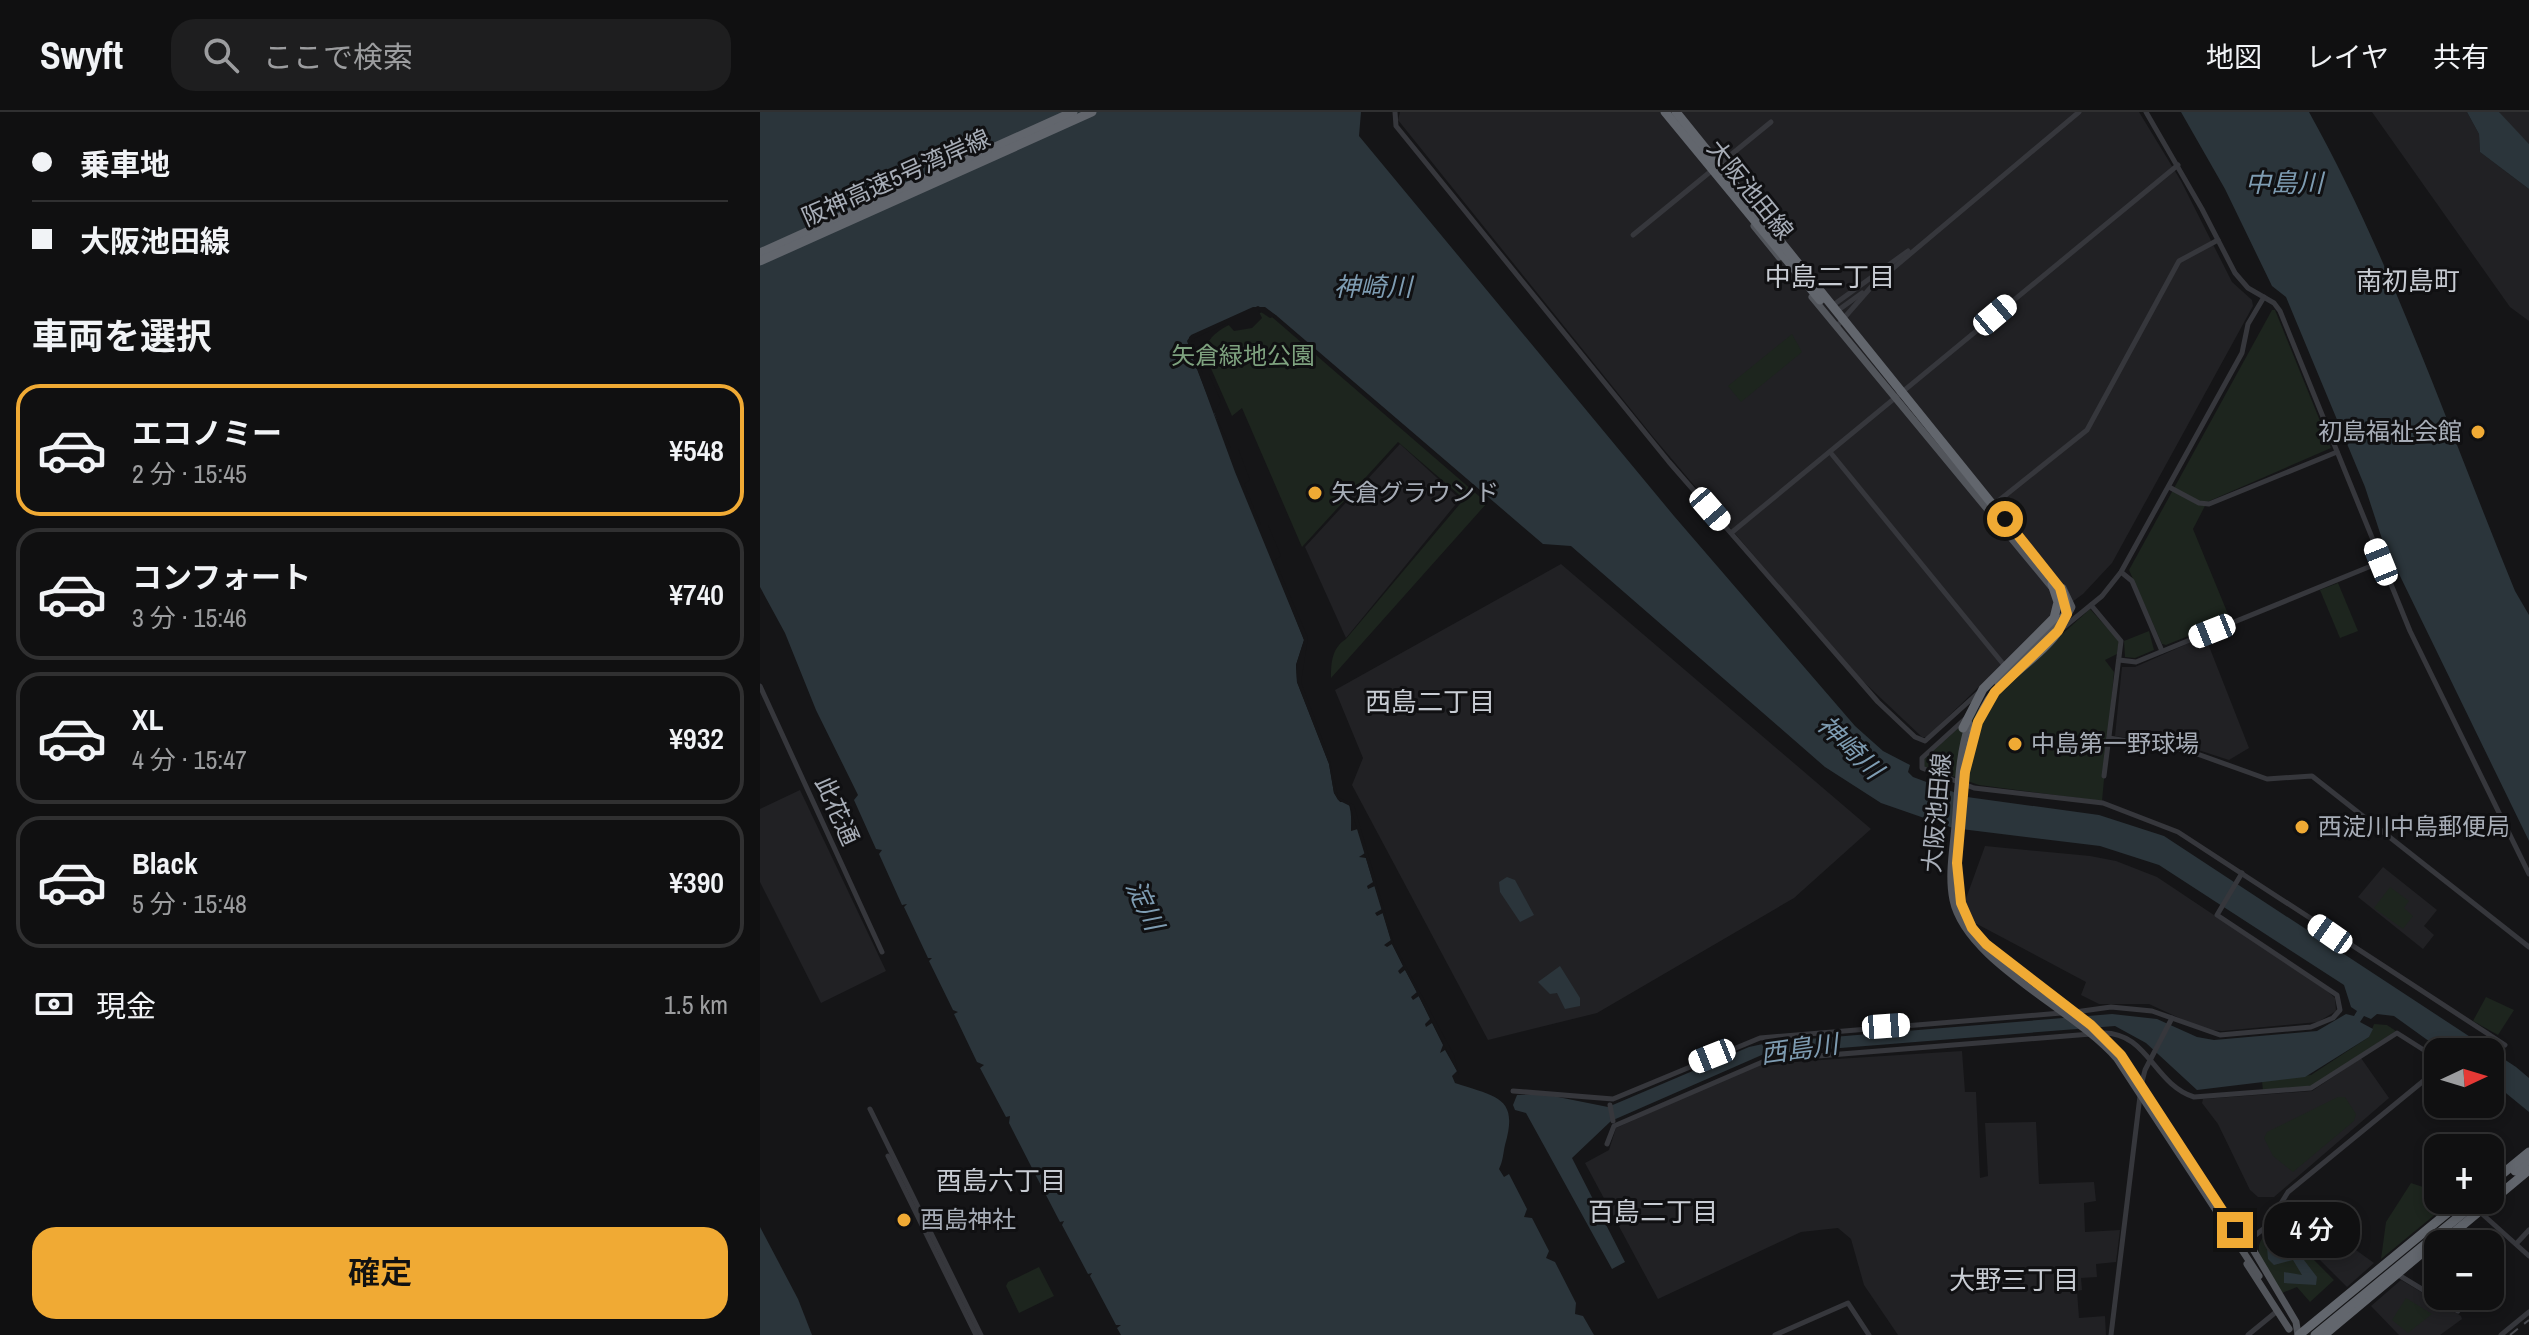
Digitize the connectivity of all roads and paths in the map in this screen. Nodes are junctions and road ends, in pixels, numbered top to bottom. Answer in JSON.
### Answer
{"nodes":[{"id":1,"x":1073,"y":112,"type":"edge"},
{"id":2,"x":1092,"y":112,"type":"edge"},
{"id":3,"x":1395,"y":112,"type":"edge"},
{"id":4,"x":1663,"y":112,"type":"edge"},
{"id":5,"x":1676,"y":112,"type":"edge"},
{"id":6,"x":2079,"y":112,"type":"edge"},
{"id":7,"x":2146,"y":112,"type":"edge"},
{"id":8,"x":1771,"y":122,"type":"dead end"},
{"id":9,"x":1692,"y":141,"type":"junction"},
{"id":10,"x":2178,"y":165,"type":"junction"},
{"id":11,"x":1716,"y":167,"type":"junction"},
{"id":12,"x":1633,"y":235,"type":"dead end"},
{"id":13,"x":1926,"y":239,"type":"junction"},
{"id":14,"x":2218,"y":240,"type":"junction"},
{"id":15,"x":760,"y":253,"type":"edge"},
{"id":16,"x":760,"y":261,"type":"edge"},
{"id":17,"x":2264,"y":297,"type":"junction"},
{"id":18,"x":1818,"y":305,"type":"junction"},
{"id":19,"x":1841,"y":309,"type":"junction"},
{"id":20,"x":1837,"y":326,"type":"junction"},
{"id":21,"x":1904,"y":390,"type":"junction"},
{"id":22,"x":1897,"y":398,"type":"junction"},
{"id":23,"x":1830,"y":452,"type":"junction"},
{"id":24,"x":2337,"y":452,"type":"junction"},
{"id":25,"x":2169,"y":487,"type":"junction"},
{"id":26,"x":1996,"y":503,"type":"junction"},
{"id":27,"x":1988,"y":510,"type":"junction"},
{"id":28,"x":1731,"y":533,"type":"junction"},
{"id":29,"x":2381,"y":562,"type":"junction"},
{"id":30,"x":2121,"y":572,"type":"junction"},
{"id":31,"x":2091,"y":605,"type":"junction"},
{"id":32,"x":2044,"y":628,"type":"dead end"},
{"id":33,"x":2031,"y":649,"type":"junction"},
{"id":34,"x":2162,"y":651,"type":"junction"},
{"id":35,"x":2119,"y":660,"type":"junction"},
{"id":36,"x":2004,"y":665,"type":"junction"},
{"id":37,"x":760,"y":686,"type":"edge"},
{"id":38,"x":2109,"y":738,"type":"junction"},
{"id":39,"x":1963,"y":770,"type":"junction"},
{"id":40,"x":2104,"y":776,"type":"dead end"},
{"id":41,"x":2242,"y":874,"type":"junction"},
{"id":42,"x":2529,"y":874,"type":"edge"},
{"id":43,"x":2529,"y":947,"type":"edge"},
{"id":44,"x":882,"y":952,"type":"dead end"},
{"id":45,"x":2171,"y":1019,"type":"junction"},
{"id":46,"x":2505,"y":1045,"type":"dead end"},
{"id":47,"x":2424,"y":1050,"type":"edge"},
{"id":48,"x":2151,"y":1058,"type":"junction"},
{"id":49,"x":2424,"y":1080,"type":"edge"},
{"id":50,"x":1513,"y":1091,"type":"dead end"},
{"id":51,"x":1610,"y":1105,"type":"dead end"},
{"id":52,"x":870,"y":1109,"type":"dead end"},
{"id":53,"x":1613,"y":1121,"type":"dead end"},
{"id":54,"x":1607,"y":1144,"type":"dead end"},
{"id":55,"x":2529,"y":1149,"type":"edge"},
{"id":56,"x":888,"y":1156,"type":"dead end"},
{"id":57,"x":2527,"y":1167,"type":"edge"},
{"id":58,"x":2504,"y":1168,"type":"edge"},
{"id":59,"x":2504,"y":1170,"type":"edge"},
{"id":60,"x":2504,"y":1185,"type":"edge"},
{"id":61,"x":2504,"y":1188,"type":"edge"},
{"id":62,"x":2444,"y":1214,"type":"edge"},
{"id":63,"x":2454,"y":1214,"type":"edge"},
{"id":64,"x":2462,"y":1214,"type":"edge"},
{"id":65,"x":2468,"y":1214,"type":"edge"},
{"id":66,"x":2475,"y":1214,"type":"edge"},
{"id":67,"x":2482,"y":1214,"type":"edge"},
{"id":68,"x":2457,"y":1230,"type":"edge"},
{"id":69,"x":2529,"y":1230,"type":"edge"},
{"id":70,"x":2248,"y":1241,"type":"junction"},
{"id":71,"x":2516,"y":1244,"type":"junction"},
{"id":72,"x":2424,"y":1253,"type":"edge"},
{"id":73,"x":2529,"y":1256,"type":"edge"},
{"id":74,"x":2417,"y":1257,"type":"junction"},
{"id":75,"x":2383,"y":1266,"type":"junction"},
{"id":76,"x":2397,"y":1274,"type":"junction"},
{"id":77,"x":2458,"y":1311,"type":"dead end"},
{"id":78,"x":2276,"y":1312,"type":"junction"},
{"id":79,"x":2529,"y":1312,"type":"edge"},
{"id":80,"x":2330,"y":1333,"type":"edge"},
{"id":81,"x":2295,"y":1334,"type":"edge"},
{"id":82,"x":979,"y":1335,"type":"edge"},
{"id":83,"x":1775,"y":1335,"type":"edge"},
{"id":84,"x":1869,"y":1335,"type":"edge"},
{"id":85,"x":2111,"y":1335,"type":"edge"},
{"id":86,"x":2248,"y":1335,"type":"edge"},
{"id":87,"x":2308,"y":1335,"type":"edge"},
{"id":88,"x":2315,"y":1335,"type":"edge"},
{"id":89,"x":2501,"y":1335,"type":"edge"}],
"edges":[{"from":1,"to":15,"type":"highway","name":"阪神高速5号湾岸線"},
{"from":2,"to":16,"type":"highway","name":"阪神高速5号湾岸線"},
{"from":3,"to":28,"type":"street"},
{"from":4,"to":9,"type":"highway","bridge":true},
{"from":4,"to":11,"type":"main road","name":"大阪池田線"},
{"from":5,"to":9,"type":"highway","bridge":true},
{"from":5,"to":11,"type":"main road","name":"大阪池田線"},
{"from":5,"to":39,"type":"highway","bridge":true},
{"from":6,"to":13,"type":"street"},
{"from":7,"to":10,"type":"street"},
{"from":8,"to":11,"type":"street"},
{"from":9,"to":11,"type":"highway"},
{"from":9,"to":18,"type":"highway","bridge":true},
{"from":9,"to":39,"type":"highway","bridge":true},
{"from":10,"to":14,"type":"street"},
{"from":10,"to":21,"type":"street"},
{"from":11,"to":12,"type":"street"},
{"from":11,"to":18,"type":"main road","name":"大阪池田線"},
{"from":11,"to":19,"type":"main road","name":"大阪池田線"},
{"from":13,"to":19,"type":"street"},
{"from":13,"to":19,"type":"street"},
{"from":14,"to":17,"type":"street"},
{"from":14,"to":26,"type":"street"},
{"from":17,"to":24,"type":"street"},
{"from":17,"to":25,"type":"street"},
{"from":18,"to":19,"type":"street"},
{"from":18,"to":20,"type":"main road","name":"大阪池田線"},
{"from":19,"to":20,"type":"street"},
{"from":19,"to":21,"type":"main road","name":"大阪池田線"},
{"from":20,"to":22,"type":"main road","name":"大阪池田線"},
{"from":21,"to":22,"type":"street"},
{"from":21,"to":26,"type":"main road","name":"大阪池田線"},
{"from":22,"to":23,"type":"street"},
{"from":22,"to":27,"type":"main road","name":"大阪池田線"},
{"from":23,"to":28,"type":"street"},
{"from":23,"to":36,"type":"street"},
{"from":24,"to":25,"type":"street"},
{"from":24,"to":29,"type":"street"},
{"from":25,"to":30,"type":"street"},
{"from":26,"to":27,"type":"street"},
{"from":26,"to":33,"type":"main road","name":"大阪池田線"},
{"from":27,"to":33,"type":"main road","name":"大阪池田線"},
{"from":28,"to":36,"type":"street"},
{"from":29,"to":34,"type":"street"},
{"from":29,"to":42,"type":"street"},
{"from":30,"to":31,"type":"street"},
{"from":30,"to":34,"type":"street"},
{"from":31,"to":35,"type":"street"},
{"from":31,"to":41,"type":"street"},
{"from":32,"to":36,"type":"street"},
{"from":33,"to":39,"type":"main road","name":"大阪池田線","bridge":true},
{"from":34,"to":35,"type":"street"},
{"from":35,"to":38,"type":"street"},
{"from":37,"to":44,"type":"street","name":"此花通"},
{"from":38,"to":40,"type":"street"},
{"from":38,"to":43,"type":"street"},
{"from":39,"to":81,"type":"main road","name":"大阪池田線","bridge":true},
{"from":41,"to":45,"type":"street"},
{"from":41,"to":46,"type":"street"},
{"from":45,"to":48,"type":"street"},
{"from":45,"to":50,"type":"street"},
{"from":47,"to":48,"type":"street"},
{"from":48,"to":54,"type":"street"},
{"from":48,"to":85,"type":"street"},
{"from":49,"to":70,"type":"street"},
{"from":51,"to":53,"type":"street"},
{"from":52,"to":82,"type":"street"},
{"from":55,"to":58,"type":"highway"},
{"from":55,"to":59,"type":"highway"},
{"from":56,"to":82,"type":"street"},
{"from":57,"to":60,"type":"highway"},
{"from":57,"to":61,"type":"highway"},
{"from":62,"to":75,"type":"highway"},
{"from":63,"to":87,"type":"highway","bridge":true},
{"from":64,"to":88,"type":"highway","bridge":true},
{"from":65,"to":74,"type":"highway"},
{"from":66,"to":68,"type":"highway"},
{"from":67,"to":71,"type":"street"},
{"from":69,"to":71,"type":"street"},
{"from":70,"to":78,"type":"main road"},
{"from":70,"to":81,"type":"main road"},
{"from":71,"to":73,"type":"street"},
{"from":72,"to":74,"type":"highway"},
{"from":74,"to":76,"type":"highway"},
{"from":75,"to":76,"type":"street"},
{"from":75,"to":81,"type":"highway"},
{"from":76,"to":77,"type":"street"},
{"from":76,"to":80,"type":"highway"},
{"from":78,"to":81,"type":"main road"},
{"from":78,"to":86,"type":"street"},
{"from":79,"to":89,"type":"street"},
{"from":83,"to":84,"type":"street"}]}
